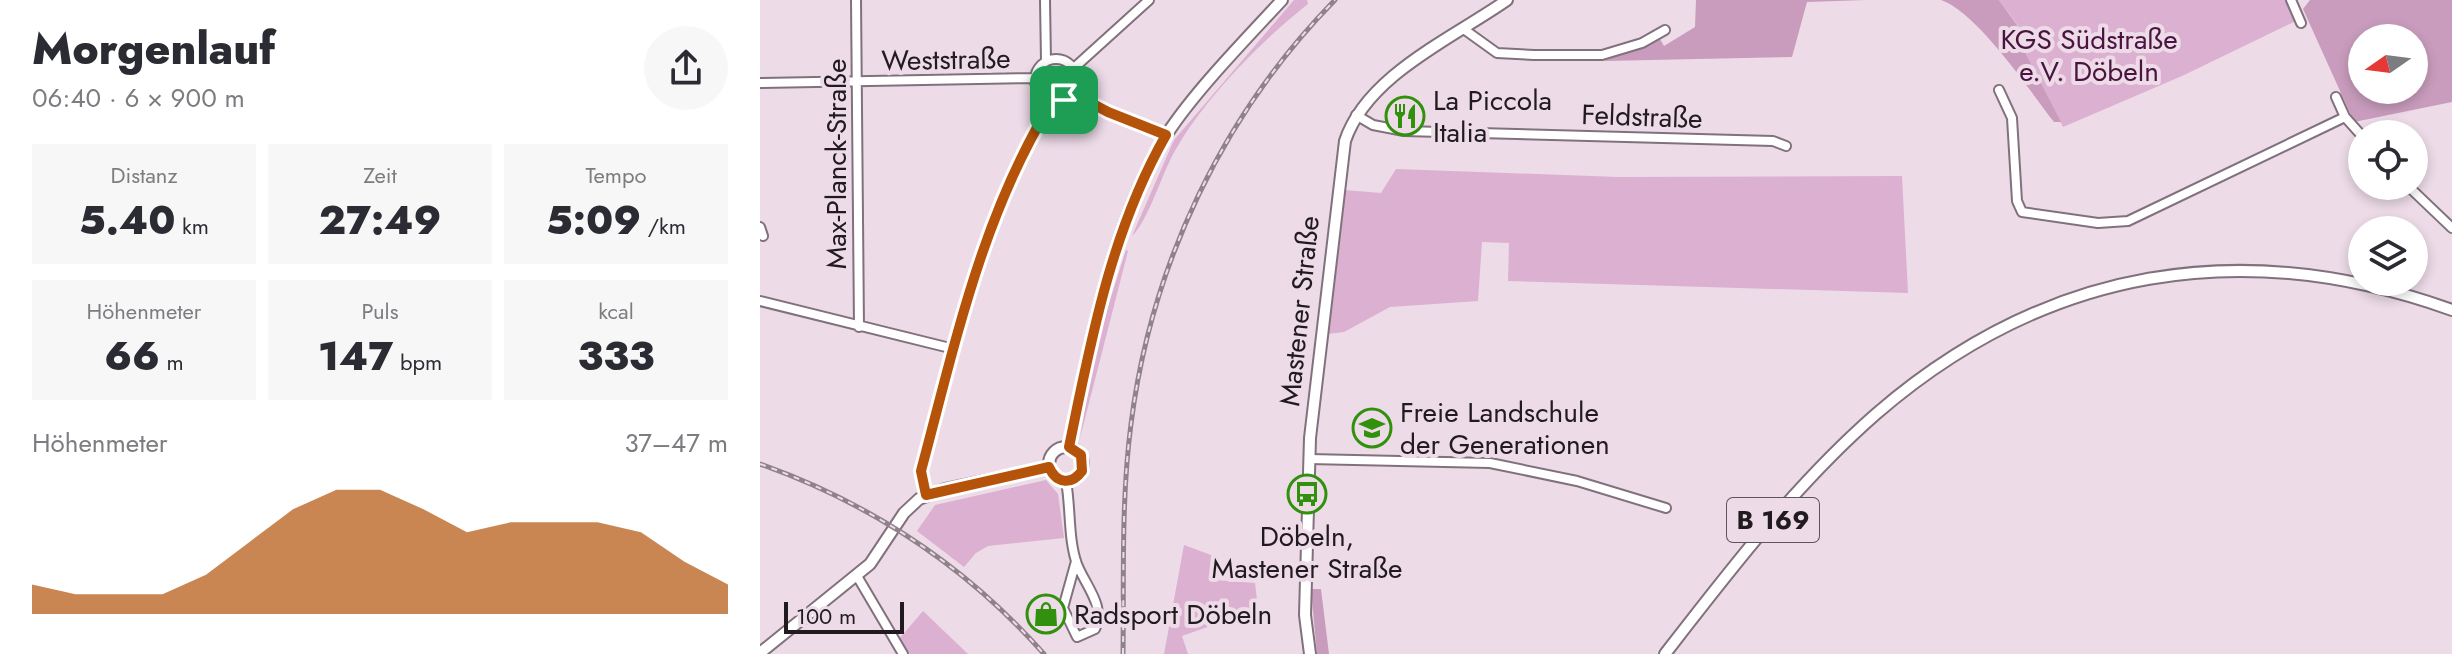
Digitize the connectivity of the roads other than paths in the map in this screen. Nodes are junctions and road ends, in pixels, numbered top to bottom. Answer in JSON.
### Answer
{"nodes":[{"id":1,"x":856,"y":0,"type":"edge"},
{"id":2,"x":1045,"y":0,"type":"edge"},
{"id":3,"x":1149,"y":0,"type":"edge"},
{"id":4,"x":1282,"y":0,"type":"edge"},
{"id":5,"x":1507,"y":0,"type":"edge"},
{"id":6,"x":2291,"y":0,"type":"edge"},
{"id":7,"x":2301,"y":23,"type":"dead end"},
{"id":8,"x":1465,"y":30,"type":"junction"},
{"id":9,"x":1665,"y":30,"type":"dead end"},
{"id":10,"x":1046,"y":61,"type":"junction"},
{"id":11,"x":1075,"y":67,"type":"junction"},
{"id":12,"x":1035,"y":78,"type":"junction"},
{"id":13,"x":760,"y":83,"type":"edge"},
{"id":14,"x":858,"y":83,"type":"junction"},
{"id":15,"x":1999,"y":90,"type":"dead end"},
{"id":16,"x":1074,"y":94,"type":"junction"},
{"id":17,"x":2336,"y":97,"type":"dead end"},
{"id":18,"x":1052,"y":102,"type":"junction"},
{"id":19,"x":1356,"y":115,"type":"junction"},
{"id":20,"x":2345,"y":117,"type":"junction"},
{"id":21,"x":2348,"y":120,"type":"edge"},
{"id":22,"x":1166,"y":135,"type":"junction"},
{"id":23,"x":1786,"y":146,"type":"dead end"},
{"id":24,"x":2423,"y":200,"type":"edge"},
{"id":25,"x":2452,"y":228,"type":"edge"},
{"id":26,"x":760,"y":301,"type":"edge"},
{"id":27,"x":2452,"y":310,"type":"edge"},
{"id":28,"x":859,"y":327,"type":"junction"},
{"id":29,"x":954,"y":349,"type":"junction"},
{"id":30,"x":1069,"y":447,"type":"junction"},
{"id":31,"x":1309,"y":459,"type":"junction"},
{"id":32,"x":1049,"y":467,"type":"junction"},
{"id":33,"x":1066,"y":481,"type":"junction"},
{"id":34,"x":926,"y":495,"type":"junction"},
{"id":35,"x":1666,"y":508,"type":"dead end"},
{"id":36,"x":1076,"y":561,"type":"junction"},
{"id":37,"x":857,"y":576,"type":"junction"},
{"id":38,"x":1679,"y":635,"type":"junction"},
{"id":39,"x":760,"y":653,"type":"edge"},
{"id":40,"x":903,"y":654,"type":"edge"},
{"id":41,"x":1310,"y":654,"type":"edge"},
{"id":42,"x":1654,"y":654,"type":"edge"},
{"id":43,"x":1665,"y":654,"type":"edge"}],
"edges":[{"from":1,"to":14,"type":"street","name":"Max-Planck-Straße"},
{"from":2,"to":10,"type":"street"},
{"from":3,"to":11,"type":"street"},
{"from":4,"to":22,"type":"main road"},
{"from":5,"to":8,"type":"main road","name":"Mastener Straße"},
{"from":6,"to":7,"type":"street"},
{"from":8,"to":9,"type":"street"},
{"from":8,"to":19,"type":"main road","name":"Mastener Straße"},
{"from":10,"to":11,"type":"street"},
{"from":10,"to":12,"type":"street"},
{"from":11,"to":16,"type":"street"},
{"from":12,"to":14,"type":"street","name":"Weststraße"},
{"from":12,"to":18,"type":"street"},
{"from":13,"to":14,"type":"street","name":"Weststraße"},
{"from":14,"to":28,"type":"street","name":"Max-Planck-Straße"},
{"from":15,"to":20,"type":"street"},
{"from":16,"to":18,"type":"street"},
{"from":16,"to":22,"type":"street"},
{"from":17,"to":20,"type":"street"},
{"from":18,"to":29,"type":"street"},
{"from":19,"to":23,"type":"street","name":"Feldstraße"},
{"from":19,"to":31,"type":"main road","name":"Mastener Straße"},
{"from":20,"to":21,"type":"street"},
{"from":22,"to":30,"type":"main road"},
{"from":24,"to":25,"type":"street"},
{"from":26,"to":28,"type":"street"},
{"from":27,"to":38,"type":"main road","number":"B 169"},
{"from":28,"to":29,"type":"street"},
{"from":29,"to":34,"type":"street"},
{"from":30,"to":32,"type":"main road"},
{"from":30,"to":33,"type":"main road"},
{"from":31,"to":35,"type":"street"},
{"from":31,"to":41,"type":"main road","name":"Mastener Straße"},
{"from":32,"to":33,"type":"main road"},
{"from":32,"to":34,"type":"main road"},
{"from":33,"to":36,"type":"street"},
{"from":34,"to":37,"type":"main road"},
{"from":36,"to":36,"type":"street"},
{"from":37,"to":39,"type":"main road"},
{"from":37,"to":40,"type":"street"},
{"from":38,"to":42,"type":"main road"},
{"from":38,"to":43,"type":"main road","number":"B 169"}]}
